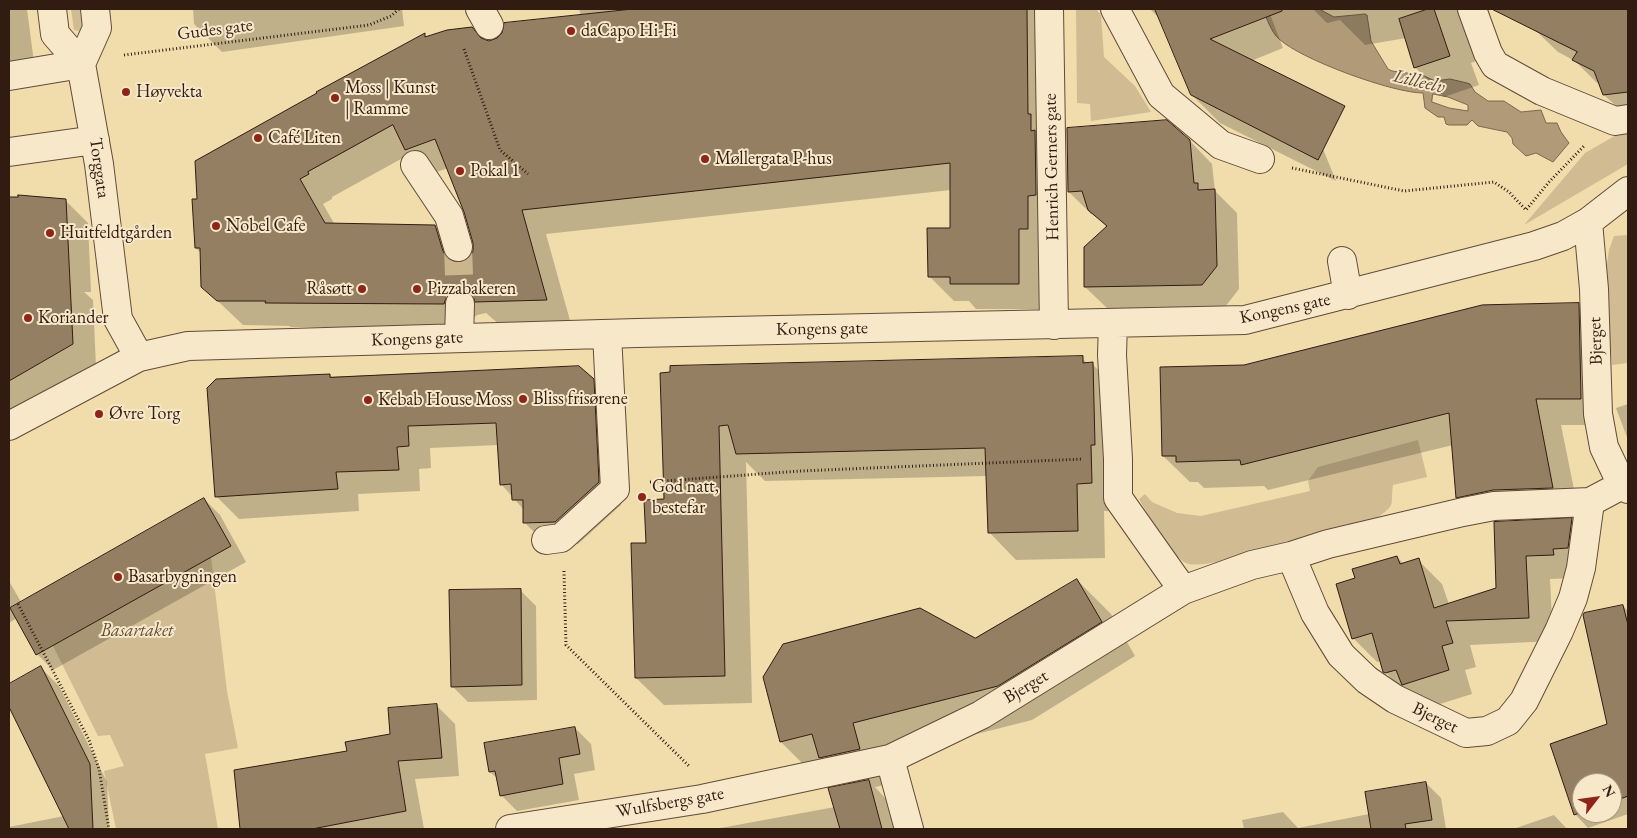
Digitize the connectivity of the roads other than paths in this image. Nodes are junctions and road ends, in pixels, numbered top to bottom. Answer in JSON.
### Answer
{"nodes":[{"id":1,"x":52,"y":9,"type":"edge"},
{"id":2,"x":95,"y":9,"type":"edge"},
{"id":3,"x":1049,"y":9,"type":"edge"},
{"id":4,"x":1115,"y":9,"type":"edge"},
{"id":5,"x":1472,"y":9,"type":"edge"},
{"id":6,"x":81,"y":64,"type":"junction"},
{"id":7,"x":9,"y":76,"type":"edge"},
{"id":8,"x":1622,"y":120,"type":"edge"},
{"id":9,"x":95,"y":140,"type":"junction"},
{"id":10,"x":9,"y":152,"type":"edge"},
{"id":11,"x":1260,"y":159,"type":"road end"},
{"id":12,"x":415,"y":165,"type":"dead end"},
{"id":13,"x":1628,"y":191,"type":"edge"},
{"id":14,"x":1588,"y":222,"type":"junction"},
{"id":15,"x":458,"y":247,"type":"tunnel mouth"},
{"id":16,"x":1342,"y":261,"type":"dead end"},
{"id":17,"x":1348,"y":295,"type":"junction"},
{"id":18,"x":460,"y":304,"type":"tunnel mouth"},
{"id":19,"x":1113,"y":323,"type":"junction"},
{"id":20,"x":1054,"y":324,"type":"junction"},
{"id":21,"x":607,"y":334,"type":"junction"},
{"id":22,"x":459,"y":338,"type":"junction"},
{"id":23,"x":139,"y":357,"type":"junction"},
{"id":24,"x":9,"y":426,"type":"edge"},
{"id":25,"x":1625,"y":487,"type":"edge"},
{"id":26,"x":1590,"y":502,"type":"junction"},
{"id":27,"x":546,"y":540,"type":"dead end"},
{"id":28,"x":1291,"y":556,"type":"junction"},
{"id":29,"x":1183,"y":590,"type":"junction"},
{"id":30,"x":890,"y":759,"type":"junction"},
{"id":31,"x":830,"y":772,"type":"joint"},
{"id":32,"x":510,"y":829,"type":"edge"},
{"id":33,"x":909,"y":829,"type":"edge"}],
"edges":[{"from":1,"to":6,"type":"street"},
{"from":2,"to":6,"type":"street"},
{"from":3,"to":20,"type":"street","name":"Henrich Gerners gate"},
{"from":4,"to":11,"type":"street"},
{"from":5,"to":8,"type":"street"},
{"from":6,"to":7,"type":"street"},
{"from":6,"to":9,"type":"street","name":"Torggata"},
{"from":9,"to":10,"type":"street"},
{"from":9,"to":23,"type":"street","name":"Torggata"},
{"from":12,"to":15,"type":"street"},
{"from":13,"to":14,"type":"street","name":"Kongens gate"},
{"from":14,"to":17,"type":"street","name":"Kongens gate"},
{"from":14,"to":25,"type":"street","name":"Bjerget"},
{"from":16,"to":17,"type":"street"},
{"from":17,"to":19,"type":"street","name":"Kongens gate"},
{"from":18,"to":22,"type":"street"},
{"from":19,"to":20,"type":"street","name":"Kongens gate"},
{"from":19,"to":29,"type":"street"},
{"from":20,"to":21,"type":"street","name":"Kongens gate"},
{"from":21,"to":22,"type":"street","name":"Kongens gate"},
{"from":21,"to":27,"type":"street"},
{"from":22,"to":23,"type":"street","name":"Kongens gate"},
{"from":23,"to":24,"type":"street","name":"Kongens gate"},
{"from":25,"to":26,"type":"street","name":"Bjerget"},
{"from":26,"to":28,"type":"street","name":"Bjerget"},
{"from":26,"to":28,"type":"street","name":"Bjerget"},
{"from":28,"to":29,"type":"street","name":"Bjerget"},
{"from":29,"to":30,"type":"street","name":"Bjerget"},
{"from":30,"to":31,"type":"street","name":"Bjerget"},
{"from":30,"to":33,"type":"street"},
{"from":31,"to":32,"type":"street","name":"Wulfsbergs gate"}]}
